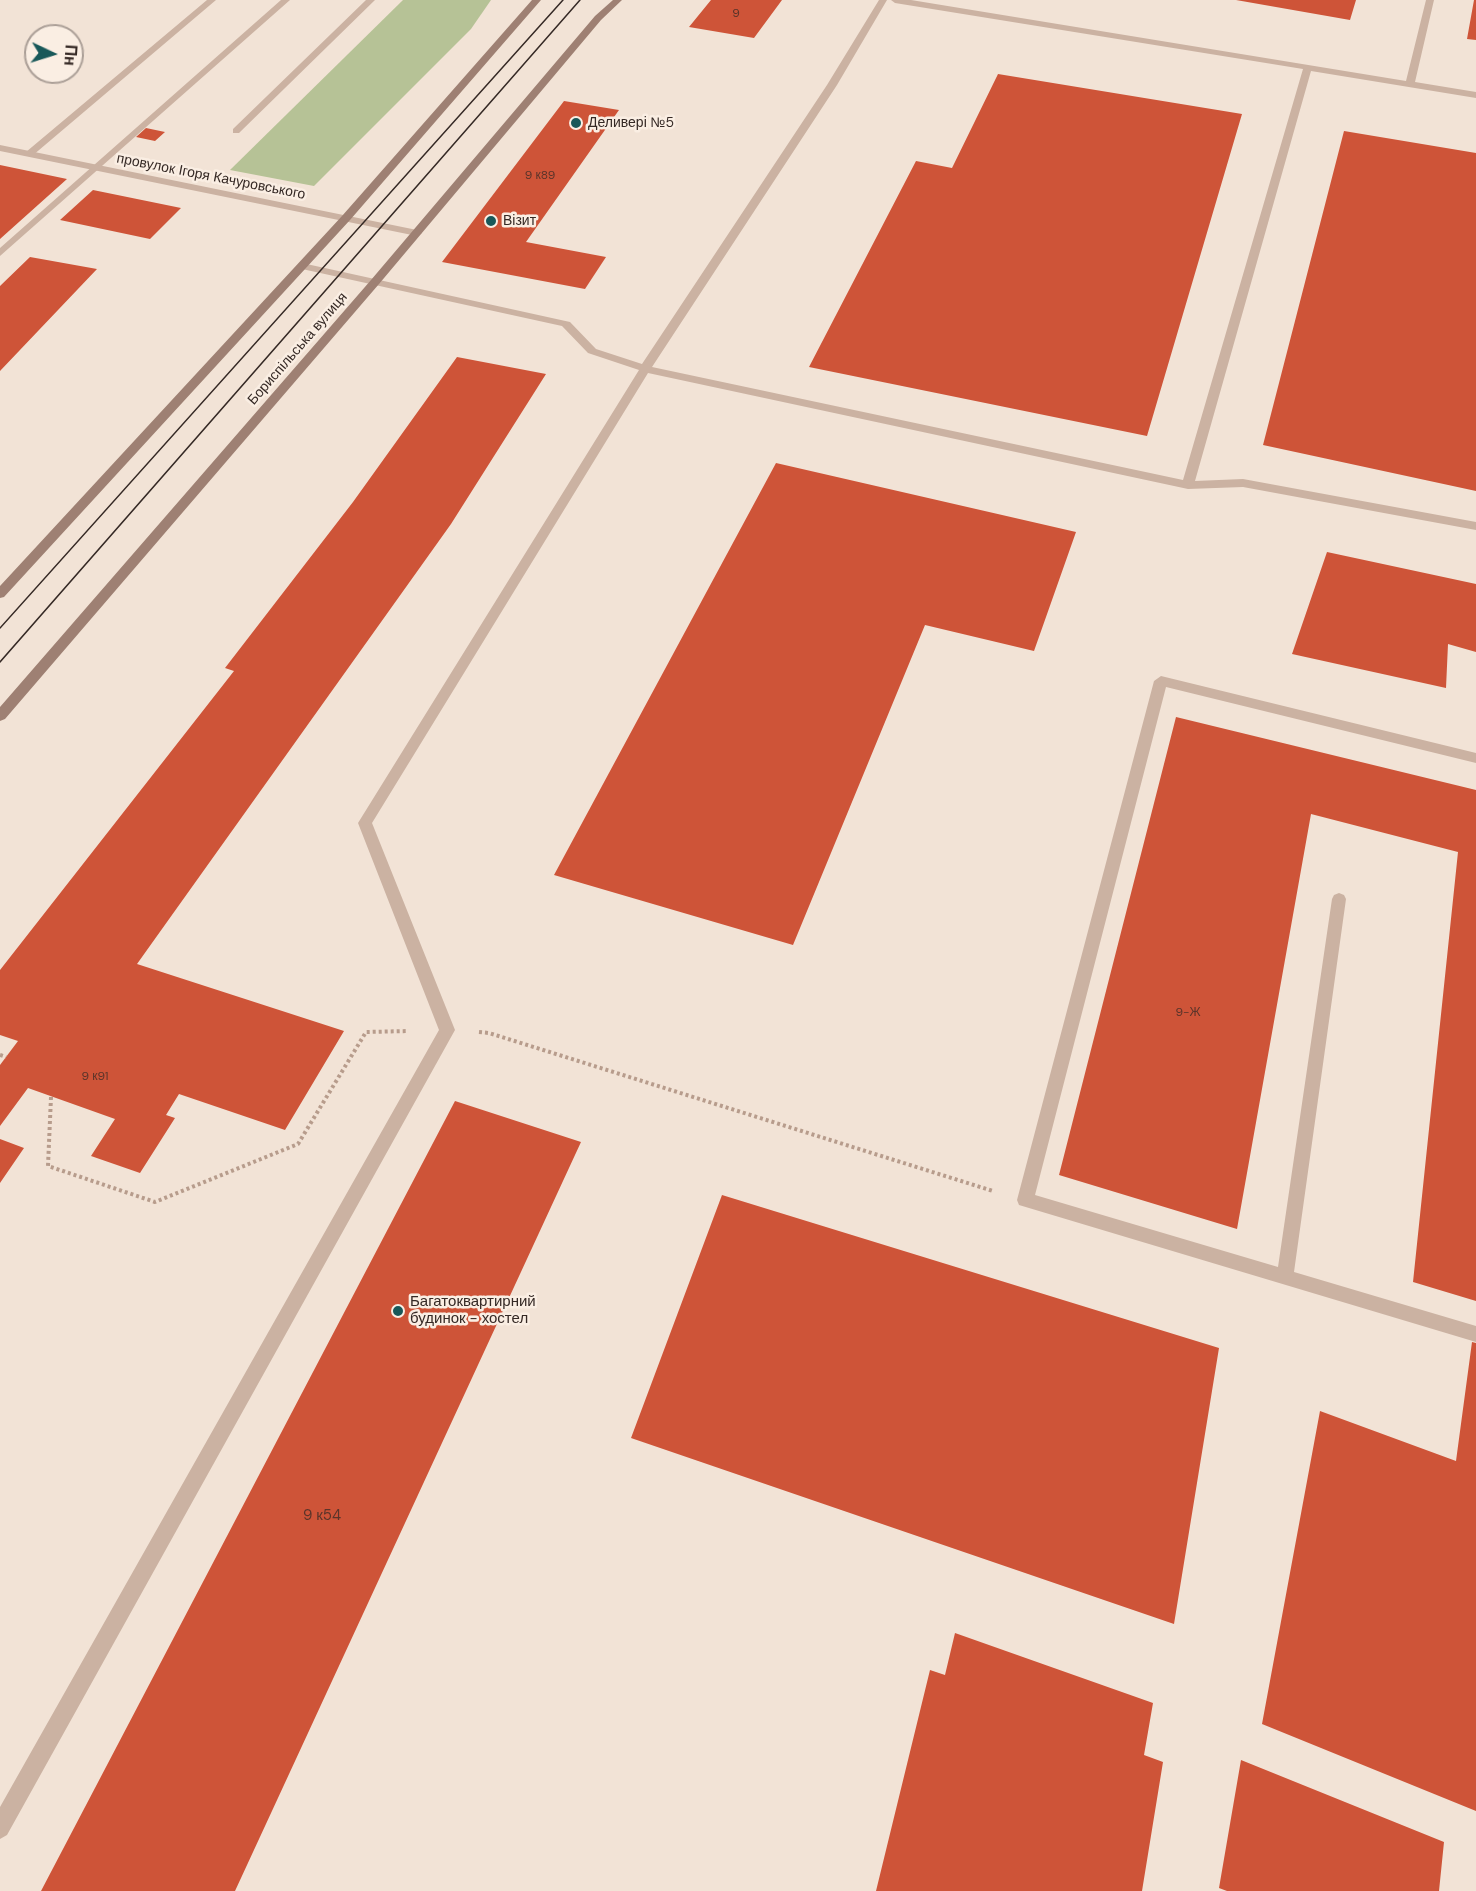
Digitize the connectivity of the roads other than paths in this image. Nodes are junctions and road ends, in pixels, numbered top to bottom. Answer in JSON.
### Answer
{"nodes":[{"id":1,"x":212,"y":0,"type":"edge"},
{"id":2,"x":286,"y":0,"type":"edge"},
{"id":3,"x":371,"y":0,"type":"edge"},
{"id":4,"x":537,"y":0,"type":"edge"},
{"id":5,"x":618,"y":0,"type":"edge"},
{"id":6,"x":883,"y":0,"type":"edge"},
{"id":7,"x":895,"y":0,"type":"edge"},
{"id":8,"x":1430,"y":0,"type":"edge"},
{"id":9,"x":1308,"y":67,"type":"junction"},
{"id":10,"x":1410,"y":84,"type":"junction"},
{"id":11,"x":1476,"y":95,"type":"edge"},
{"id":12,"x":236,"y":131,"type":"dead end"},
{"id":13,"x":0,"y":148,"type":"edge"},
{"id":14,"x":29,"y":154,"type":"junction"},
{"id":15,"x":95,"y":167,"type":"junction"},
{"id":16,"x":346,"y":218,"type":"junction"},
{"id":17,"x":417,"y":233,"type":"junction"},
{"id":18,"x":0,"y":253,"type":"edge"},
{"id":19,"x":302,"y":266,"type":"junction"},
{"id":20,"x":375,"y":282,"type":"junction"},
{"id":21,"x":645,"y":369,"type":"junction"},
{"id":22,"x":1188,"y":485,"type":"junction"},
{"id":23,"x":1476,"y":526,"type":"edge"},
{"id":24,"x":0,"y":594,"type":"edge"},
{"id":25,"x":0,"y":716,"type":"edge"},
{"id":26,"x":1476,"y":758,"type":"edge"},
{"id":27,"x":1339,"y":899,"type":"dead end"},
{"id":28,"x":1285,"y":1277,"type":"junction"},
{"id":29,"x":1476,"y":1334,"type":"edge"},
{"id":30,"x":0,"y":1828,"type":"edge"}],
"edges":[{"from":1,"to":14,"type":"street"},
{"from":2,"to":15,"type":"street"},
{"from":3,"to":12,"type":"street"},
{"from":4,"to":16,"type":"main road"},
{"from":5,"to":17,"type":"main road","name":"Бориспільська вулиця"},
{"from":6,"to":21,"type":"street"},
{"from":7,"to":9,"type":"street"},
{"from":8,"to":10,"type":"street"},
{"from":9,"to":10,"type":"street"},
{"from":9,"to":22,"type":"street"},
{"from":10,"to":11,"type":"street"},
{"from":13,"to":14,"type":"street","name":"провулок Ігоря Качуровського"},
{"from":14,"to":15,"type":"street","name":"провулок Ігоря Качуровського"},
{"from":15,"to":16,"type":"street","name":"провулок Ігоря Качуровського"},
{"from":15,"to":18,"type":"street"},
{"from":16,"to":17,"type":"street","name":"провулок Ігоря Качуровського"},
{"from":16,"to":19,"type":"main road"},
{"from":17,"to":20,"type":"main road","name":"Бориспільська вулиця"},
{"from":19,"to":20,"type":"street"},
{"from":19,"to":24,"type":"main road"},
{"from":20,"to":21,"type":"street"},
{"from":20,"to":25,"type":"main road","name":"Бориспільська вулиця"},
{"from":21,"to":22,"type":"street"},
{"from":21,"to":30,"type":"street"},
{"from":22,"to":23,"type":"street"},
{"from":26,"to":28,"type":"street"},
{"from":27,"to":28,"type":"street"},
{"from":28,"to":29,"type":"street"}]}
